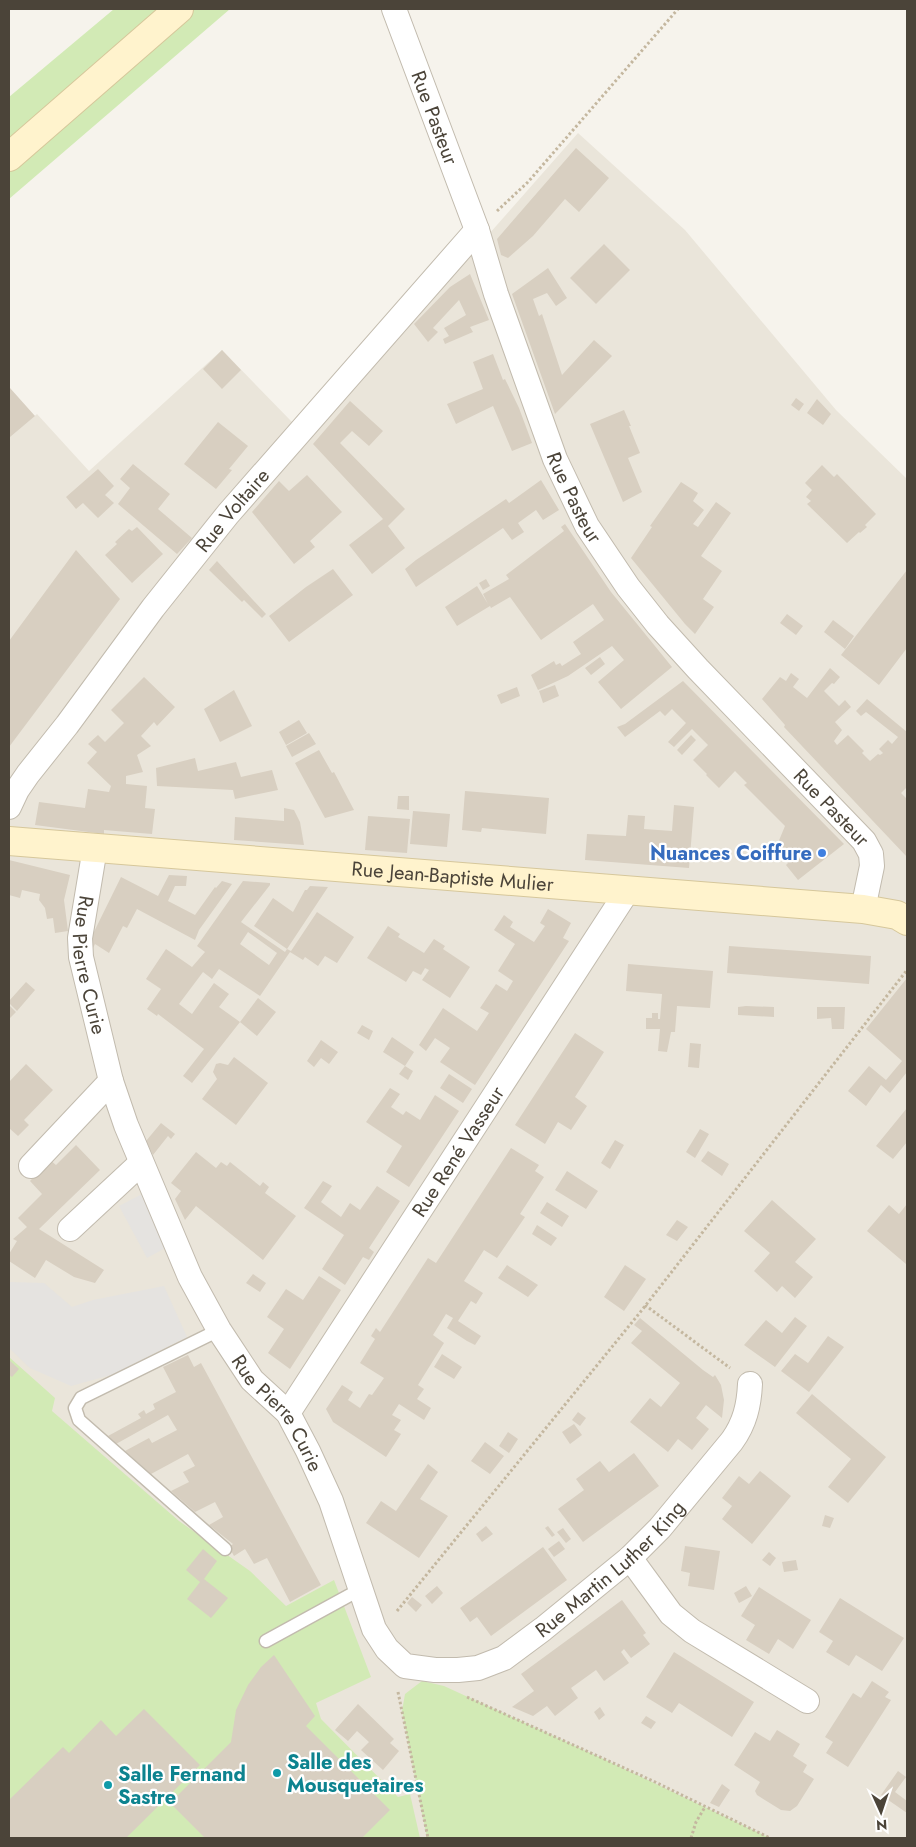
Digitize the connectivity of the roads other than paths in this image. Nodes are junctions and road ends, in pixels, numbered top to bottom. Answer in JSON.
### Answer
{"nodes":[{"id":1,"x":178,"y":9,"type":"edge"},
{"id":2,"x":394,"y":9,"type":"edge"},
{"id":3,"x":9,"y":157,"type":"edge"},
{"id":4,"x":477,"y":230,"type":"junction"},
{"id":5,"x":9,"y":807,"type":"edge"},
{"id":6,"x":9,"y":841,"type":"edge"},
{"id":7,"x":95,"y":848,"type":"junction"},
{"id":8,"x":628,"y":890,"type":"junction"},
{"id":9,"x":863,"y":909,"type":"junction"},
{"id":10,"x":902,"y":918,"type":"edge"},
{"id":11,"x":111,"y":1081,"type":"junction"},
{"id":12,"x":141,"y":1163,"type":"junction"},
{"id":13,"x":31,"y":1166,"type":"dead end"},
{"id":14,"x":70,"y":1229,"type":"dead end"},
{"id":15,"x":219,"y":1330,"type":"junction"},
{"id":16,"x":750,"y":1384,"type":"road end"},
{"id":17,"x":288,"y":1413,"type":"junction"},
{"id":18,"x":225,"y":1549,"type":"dead end"},
{"id":19,"x":630,"y":1558,"type":"junction"},
{"id":20,"x":361,"y":1588,"type":"junction"},
{"id":21,"x":266,"y":1640,"type":"dead end"},
{"id":22,"x":406,"y":1666,"type":"joint"},
{"id":23,"x":807,"y":1701,"type":"dead end"}],
"edges":[{"from":1,"to":3,"type":"main road"},
{"from":2,"to":4,"type":"street","name":"Rue Pasteur"},
{"from":4,"to":5,"type":"street","name":"Rue Voltaire"},
{"from":4,"to":9,"type":"street","name":"Rue Pasteur"},
{"from":6,"to":7,"type":"main road","name":"Rue Jean-Baptiste Mulier"},
{"from":7,"to":8,"type":"main road","name":"Rue Jean-Baptiste Mulier"},
{"from":7,"to":11,"type":"street","name":"Rue Pierre Curie"},
{"from":8,"to":9,"type":"main road","name":"Rue Jean-Baptiste Mulier"},
{"from":8,"to":17,"type":"street","name":"Rue René Vasseur"},
{"from":9,"to":10,"type":"main road","name":"Rue Jean-Baptiste Mulier"},
{"from":11,"to":12,"type":"street","name":"Rue Pierre Curie"},
{"from":11,"to":13,"type":"street"},
{"from":12,"to":14,"type":"street"},
{"from":12,"to":15,"type":"street","name":"Rue Pierre Curie"},
{"from":15,"to":17,"type":"street","name":"Rue Pierre Curie"},
{"from":15,"to":18,"type":"lane"},
{"from":16,"to":19,"type":"street","name":"Rue Martin Luther King"},
{"from":17,"to":20,"type":"street","name":"Rue Pierre Curie"},
{"from":19,"to":22,"type":"street","name":"Rue Martin Luther King"},
{"from":19,"to":23,"type":"street"},
{"from":20,"to":21,"type":"lane"},
{"from":20,"to":22,"type":"street","name":"Rue Pierre Curie"}]}
